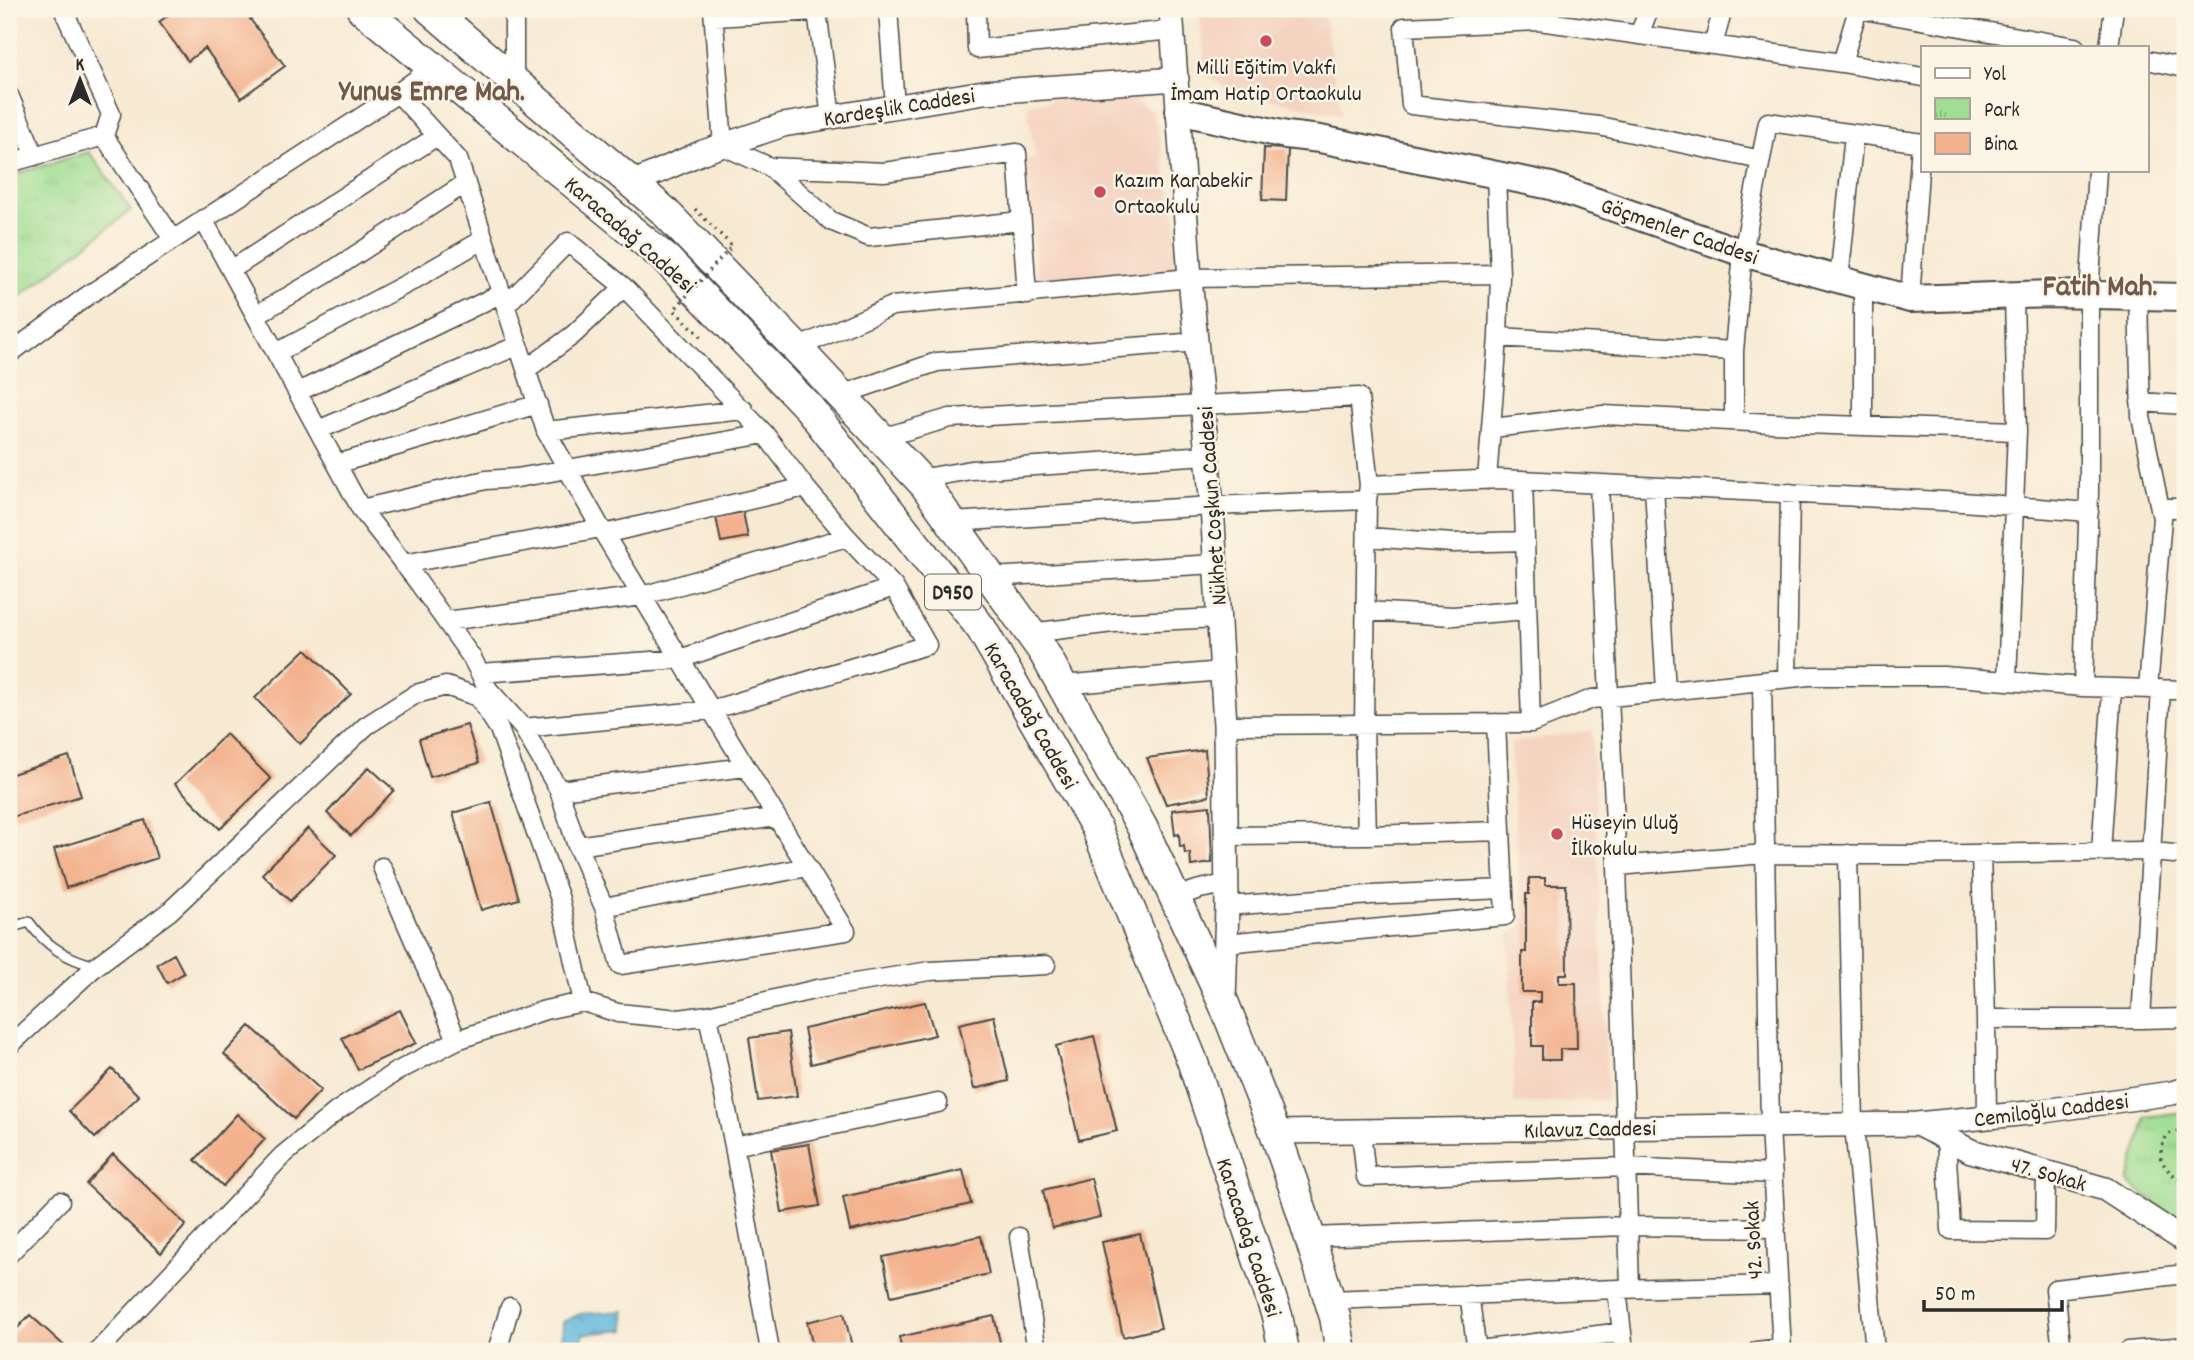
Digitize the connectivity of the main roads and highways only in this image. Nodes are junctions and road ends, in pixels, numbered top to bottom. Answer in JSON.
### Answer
{"nodes":[{"id":1,"x":362,"y":9,"type":"edge"},
{"id":2,"x":429,"y":9,"type":"edge"},
{"id":3,"x":1179,"y":111,"type":"road end"},
{"id":4,"x":2185,"y":297,"type":"edge"},
{"id":5,"x":1284,"y":1351,"type":"edge"},
{"id":6,"x":1341,"y":1351,"type":"edge"}],
"edges":[{"from":1,"to":5,"type":"highway","name":"Karacadağ Caddesi","number":"D950"},
{"from":2,"to":6,"type":"highway","name":"Karacadağ Caddesi","number":"D950"},
{"from":3,"to":4,"type":"main road","name":"Göçmenler Caddesi"}]}
